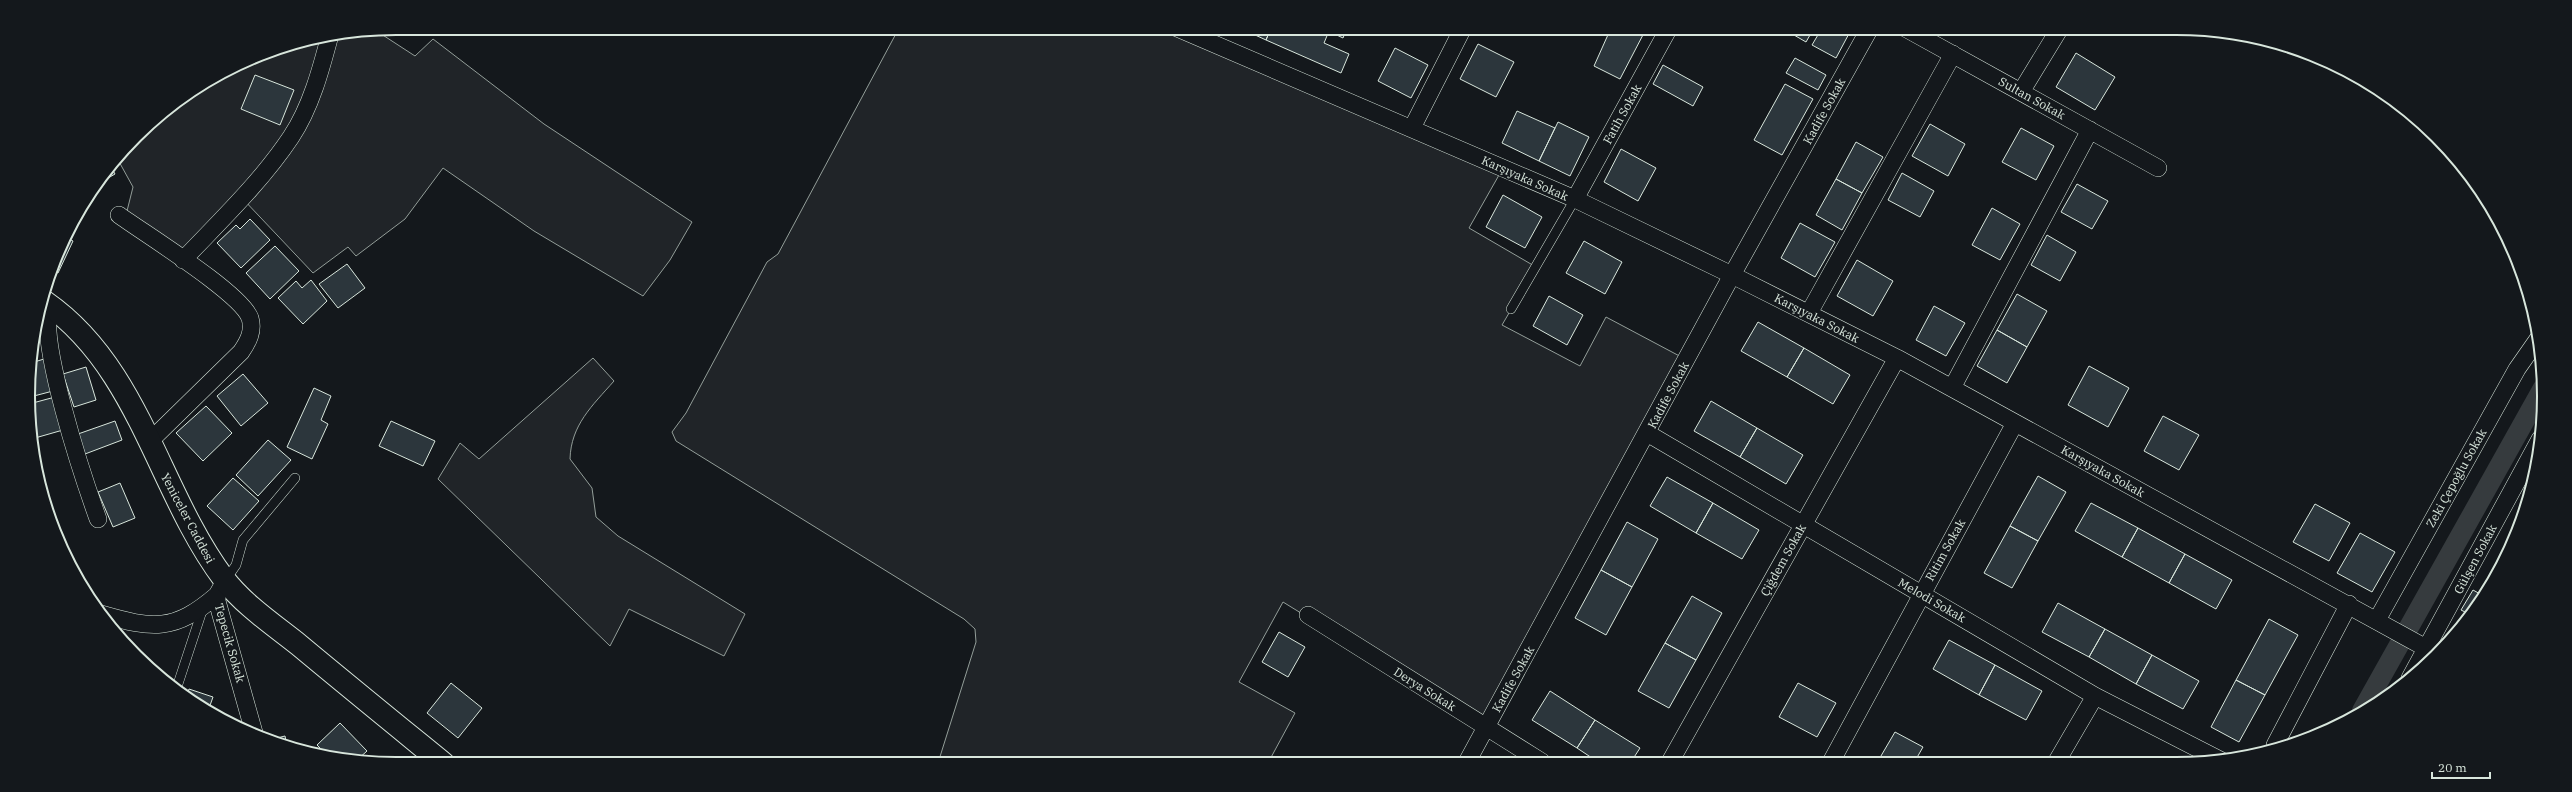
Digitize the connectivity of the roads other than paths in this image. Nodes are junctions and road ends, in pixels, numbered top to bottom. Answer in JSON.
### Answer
{"nodes":[{"id":1,"x":1193,"y":35,"type":"edge"},
{"id":2,"x":1459,"y":35,"type":"edge"},
{"id":3,"x":1665,"y":35,"type":"edge"},
{"id":4,"x":1866,"y":35,"type":"edge"},
{"id":5,"x":1918,"y":35,"type":"edge"},
{"id":6,"x":2056,"y":35,"type":"edge"},
{"id":7,"x":328,"y":42,"type":"edge"},
{"id":8,"x":1953,"y":54,"type":"junction"},
{"id":9,"x":2021,"y":92,"type":"junction"},
{"id":10,"x":1412,"y":128,"type":"junction"},
{"id":11,"x":2090,"y":130,"type":"junction"},
{"id":12,"x":2158,"y":168,"type":"dead end"},
{"id":13,"x":1575,"y":199,"type":"junction"},
{"id":14,"x":119,"y":215,"type":"dead end"},
{"id":15,"x":183,"y":260,"type":"junction"},
{"id":16,"x":1732,"y":275,"type":"junction"},
{"id":17,"x":48,"y":303,"type":"edge"},
{"id":18,"x":1511,"y":309,"type":"dead end"},
{"id":19,"x":1809,"y":313,"type":"junction"},
{"id":20,"x":2533,"y":346,"type":"edge"},
{"id":21,"x":1897,"y":358,"type":"junction"},
{"id":22,"x":1952,"y":388,"type":"junction"},
{"id":23,"x":2014,"y":423,"type":"junction"},
{"id":24,"x":1647,"y":432,"type":"junction"},
{"id":25,"x":150,"y":441,"type":"junction"},
{"id":26,"x":2532,"y":453,"type":"edge"},
{"id":27,"x":295,"y":478,"type":"dead end"},
{"id":28,"x":98,"y":519,"type":"dead end"},
{"id":29,"x":1803,"y":524,"type":"junction"},
{"id":30,"x":221,"y":588,"type":"junction"},
{"id":31,"x":1922,"y":594,"type":"junction"},
{"id":32,"x":2349,"y":604,"type":"junction"},
{"id":33,"x":204,"y":606,"type":"junction"},
{"id":34,"x":1308,"y":615,"type":"dead end"},
{"id":35,"x":2377,"y":620,"type":"junction"},
{"id":36,"x":118,"y":626,"type":"edge"},
{"id":37,"x":2426,"y":647,"type":"edge"},
{"id":38,"x":2417,"y":664,"type":"edge"},
{"id":39,"x":178,"y":684,"type":"edge"},
{"id":40,"x":2095,"y":696,"type":"junction"},
{"id":41,"x":1486,"y":727,"type":"junction"},
{"id":42,"x":253,"y":728,"type":"edge"},
{"id":43,"x":2276,"y":743,"type":"edge"},
{"id":44,"x":2210,"y":755,"type":"edge"},
{"id":45,"x":435,"y":757,"type":"edge"},
{"id":46,"x":1470,"y":757,"type":"edge"},
{"id":47,"x":1534,"y":757,"type":"edge"},
{"id":48,"x":1673,"y":757,"type":"edge"},
{"id":49,"x":1834,"y":757,"type":"edge"},
{"id":50,"x":2060,"y":757,"type":"edge"}],
"edges":[{"from":1,"to":10,"type":"street","name":"Karşıyaka Sokak"},
{"from":2,"to":10,"type":"street"},
{"from":3,"to":13,"type":"street","name":"Fatih Sokak"},
{"from":4,"to":16,"type":"street","name":"Kadife Sokak"},
{"from":5,"to":8,"type":"street","name":"Sultan Sokak"},
{"from":6,"to":9,"type":"street"},
{"from":7,"to":15,"type":"street"},
{"from":8,"to":9,"type":"street","name":"Sultan Sokak"},
{"from":8,"to":19,"type":"street"},
{"from":9,"to":11,"type":"street","name":"Sultan Sokak"},
{"from":10,"to":13,"type":"street","name":"Karşıyaka Sokak"},
{"from":11,"to":12,"type":"street","name":"Sultan Sokak"},
{"from":11,"to":22,"type":"street"},
{"from":13,"to":16,"type":"street","name":"Karşıyaka Sokak"},
{"from":13,"to":18,"type":"lane"},
{"from":14,"to":15,"type":"street"},
{"from":15,"to":25,"type":"street"},
{"from":16,"to":19,"type":"street","name":"Karşıyaka Sokak"},
{"from":16,"to":24,"type":"street","name":"Kadife Sokak"},
{"from":17,"to":25,"type":"street","name":"Yeniceler Caddesi"},
{"from":17,"to":28,"type":"street"},
{"from":19,"to":21,"type":"street","name":"Karşıyaka Sokak"},
{"from":20,"to":35,"type":"street","name":"Zeki Çepoğlu Sokak"},
{"from":21,"to":22,"type":"street","name":"Karşıyaka Sokak"},
{"from":21,"to":29,"type":"street","name":"Çiğdem Sokak"},
{"from":22,"to":23,"type":"street","name":"Karşıyaka Sokak"},
{"from":23,"to":31,"type":"street","name":"Ritim Sokak"},
{"from":23,"to":32,"type":"street","name":"Karşıyaka Sokak"},
{"from":24,"to":29,"type":"street","name":"Melodi Sokak"},
{"from":24,"to":41,"type":"street","name":"Kadife Sokak"},
{"from":25,"to":30,"type":"street","name":"Yeniceler Caddesi"},
{"from":26,"to":37,"type":"street","name":"Gülşen Sokak"},
{"from":27,"to":30,"type":"lane"},
{"from":29,"to":31,"type":"street","name":"Melodi Sokak"},
{"from":29,"to":48,"type":"street","name":"Çiğdem Sokak"},
{"from":30,"to":33,"type":"street"},
{"from":30,"to":42,"type":"street","name":"Tepecik Sokak"},
{"from":30,"to":45,"type":"street","name":"Yeniceler Caddesi"},
{"from":31,"to":40,"type":"street","name":"Melodi Sokak"},
{"from":31,"to":49,"type":"street","name":"Ritim Sokak"},
{"from":32,"to":35,"type":"street","name":"Karşıyaka Sokak"},
{"from":32,"to":43,"type":"street"},
{"from":33,"to":36,"type":"street"},
{"from":33,"to":39,"type":"lane"},
{"from":34,"to":41,"type":"street","name":"Derya Sokak"},
{"from":35,"to":37,"type":"street","name":"Karşıyaka Sokak"},
{"from":37,"to":38,"type":"street","name":"Gülşen Sokak"},
{"from":40,"to":44,"type":"street","name":"Melodi Sokak"},
{"from":40,"to":50,"type":"street"},
{"from":41,"to":46,"type":"street","name":"Kadife Sokak"},
{"from":41,"to":47,"type":"street","name":"Derya Sokak"}]}
